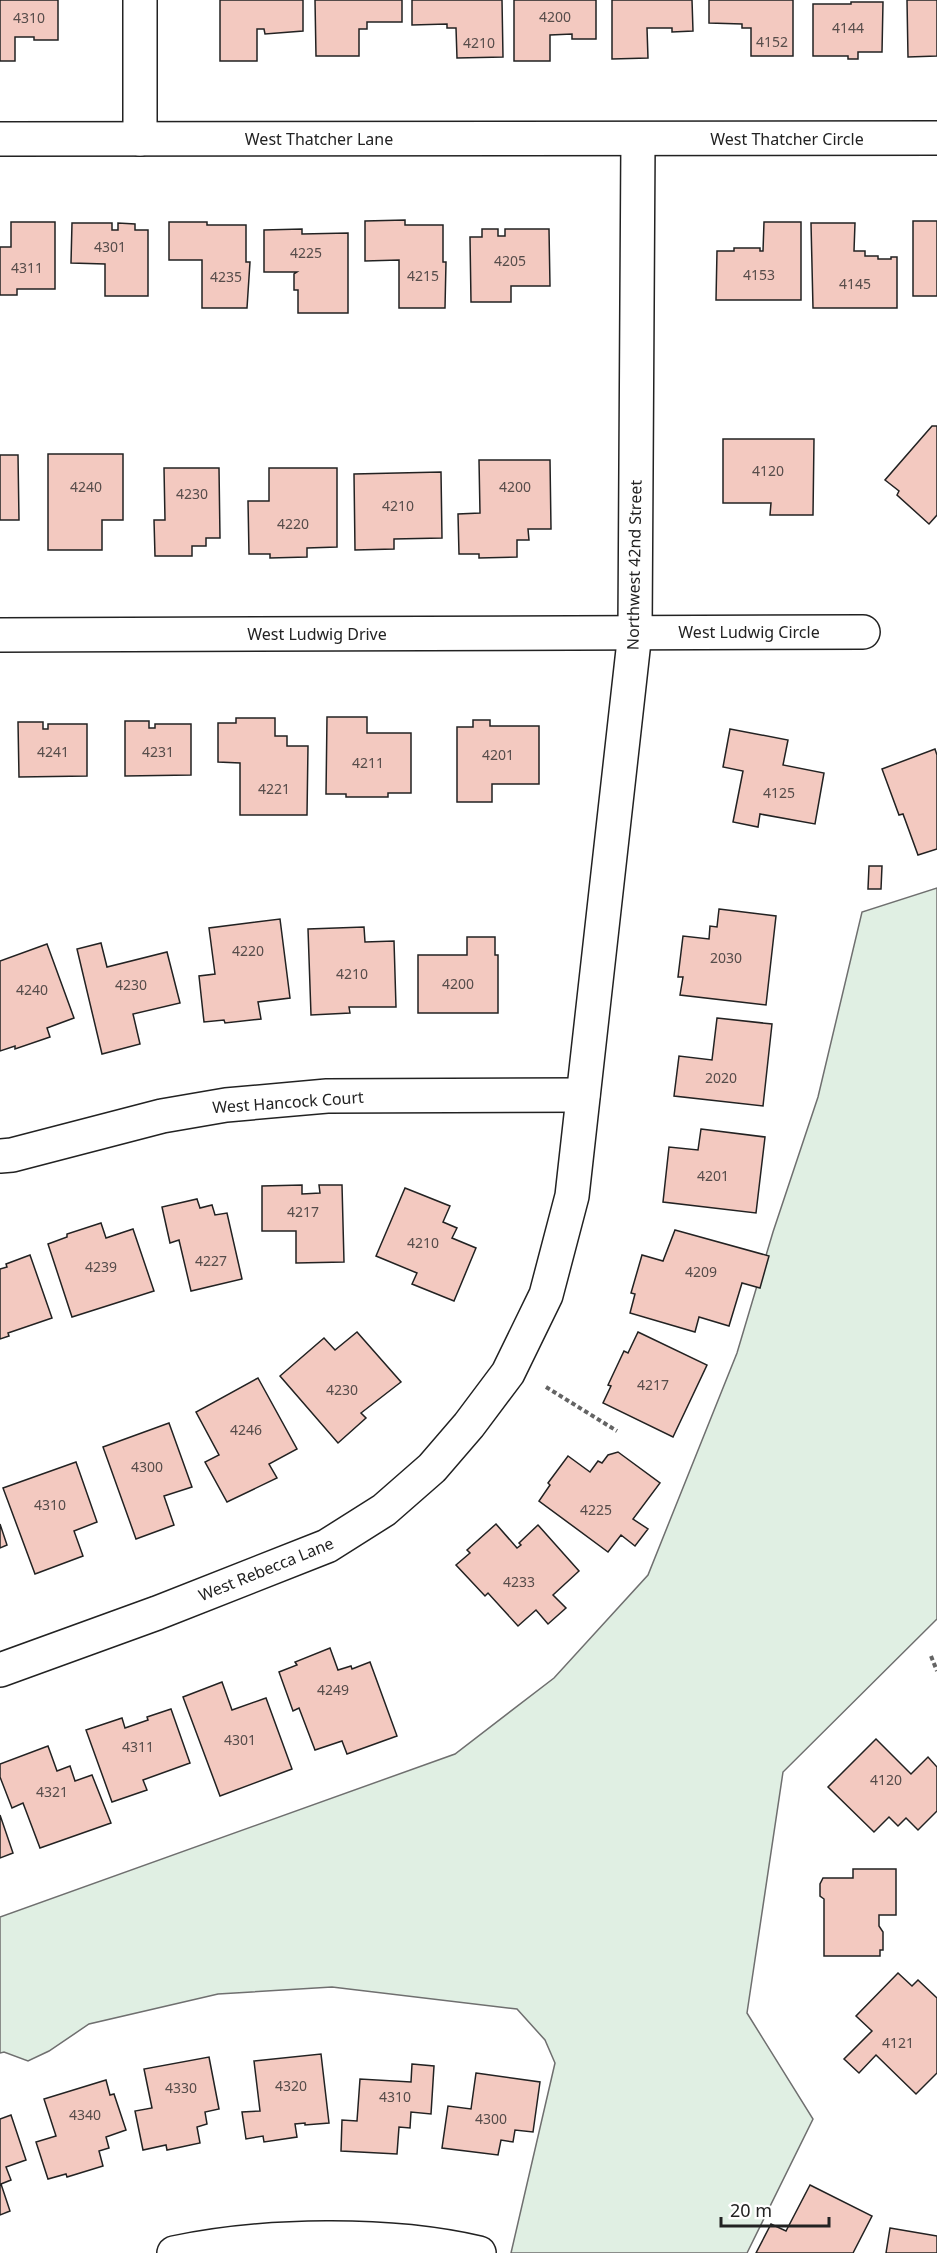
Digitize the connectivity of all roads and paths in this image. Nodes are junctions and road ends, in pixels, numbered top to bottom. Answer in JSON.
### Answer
{"nodes":[{"id":1,"x":140,"y":0,"type":"edge"},
{"id":2,"x":937,"y":138,"type":"edge"},
{"id":3,"x":140,"y":139,"type":"junction"},
{"id":4,"x":0,"y":140,"type":"edge"},
{"id":5,"x":638,"y":140,"type":"junction"},
{"id":6,"x":635,"y":632,"type":"junction"},
{"id":7,"x":862,"y":632,"type":"dead end"},
{"id":8,"x":0,"y":635,"type":"edge"},
{"id":9,"x":582,"y":1095,"type":"junction"},
{"id":10,"x":0,"y":1156,"type":"edge"},
{"id":11,"x":546,"y":1387,"type":"dead end"},
{"id":12,"x":617,"y":1431,"type":"dead end"},
{"id":13,"x":931,"y":1656,"type":"dead end"},
{"id":14,"x":0,"y":1670,"type":"edge"},
{"id":15,"x":937,"y":1671,"type":"edge"},
{"id":16,"x":174,"y":2253,"type":"edge"},
{"id":17,"x":479,"y":2253,"type":"edge"}],
"edges":[{"from":1,"to":3,"type":"street"},
{"from":2,"to":5,"type":"street","name":"West Thatcher Circle"},
{"from":3,"to":4,"type":"street","name":"West Thatcher Lane"},
{"from":3,"to":5,"type":"street","name":"West Thatcher Lane"},
{"from":5,"to":6,"type":"street","name":"Northwest 42nd Street"},
{"from":6,"to":7,"type":"street","name":"West Ludwig Circle"},
{"from":6,"to":8,"type":"street","name":"West Ludwig Drive"},
{"from":6,"to":9,"type":"street","name":"Northwest 42nd Street"},
{"from":9,"to":10,"type":"street","name":"West Hancock Court"},
{"from":9,"to":14,"type":"street","name":"West Rebecca Lane"},
{"from":11,"to":12,"type":"path"},
{"from":13,"to":15,"type":"path"},
{"from":16,"to":17,"type":"street"}]}
